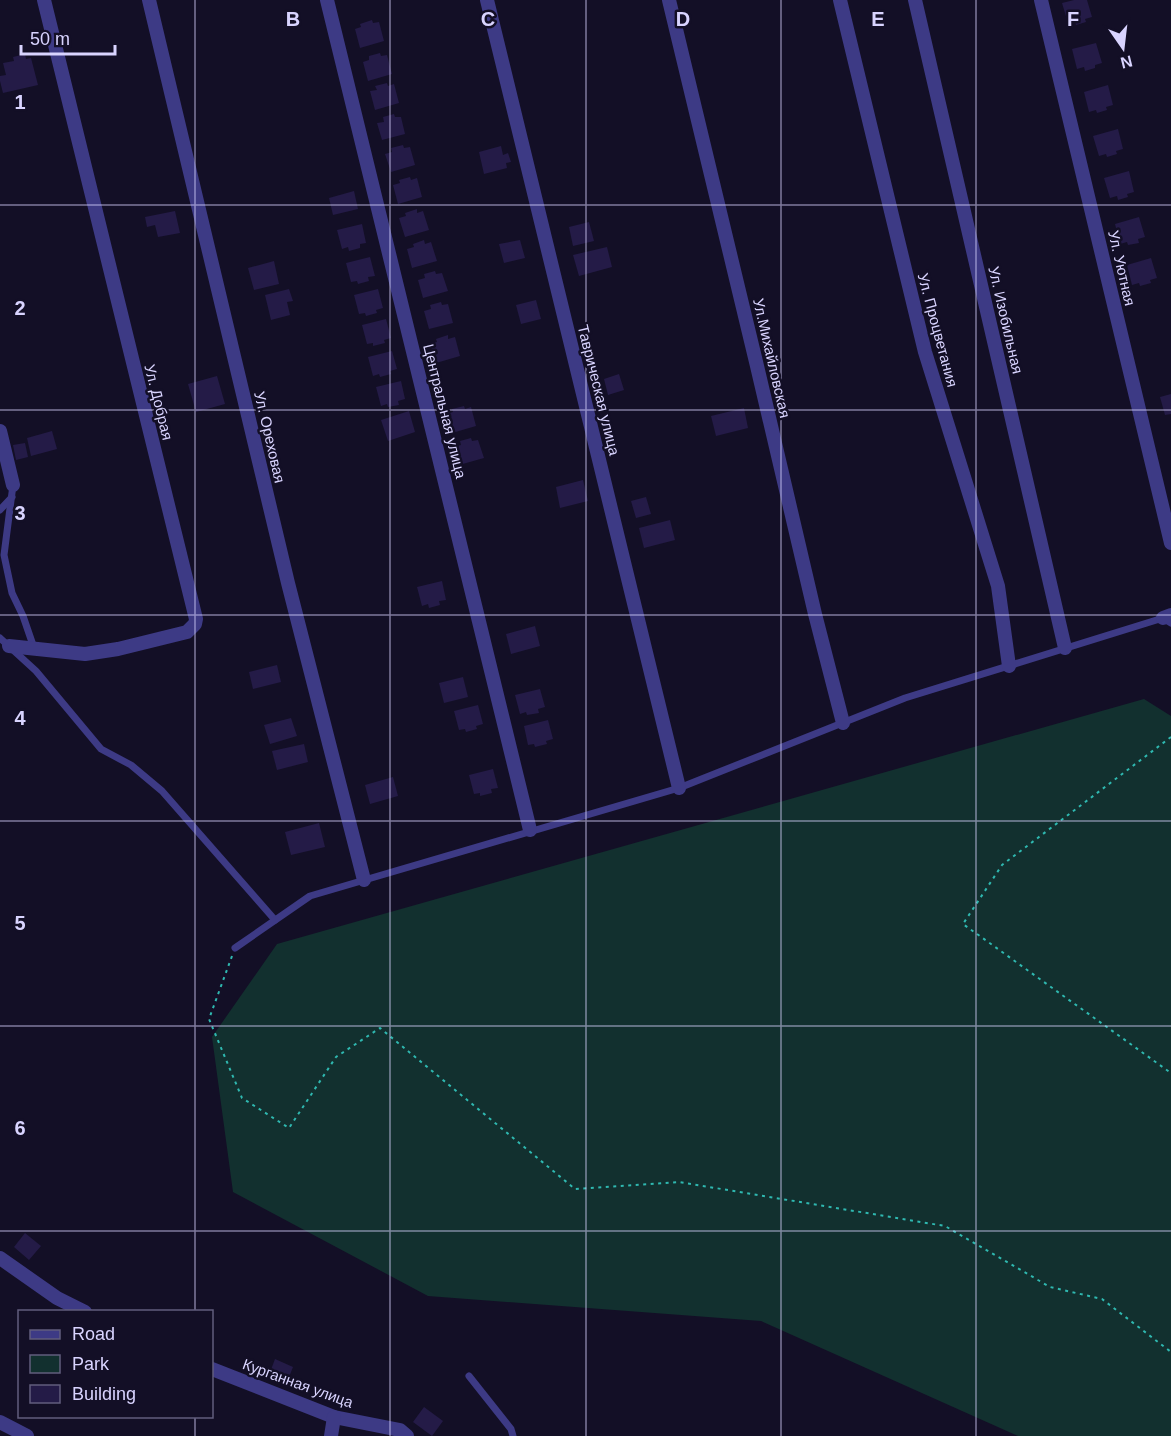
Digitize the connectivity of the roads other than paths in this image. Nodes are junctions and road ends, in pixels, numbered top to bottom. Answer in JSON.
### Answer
{"nodes":[{"id":1,"x":44,"y":0,"type":"edge"},
{"id":2,"x":149,"y":0,"type":"edge"},
{"id":3,"x":327,"y":0,"type":"edge"},
{"id":4,"x":487,"y":0,"type":"edge"},
{"id":5,"x":669,"y":0,"type":"edge"},
{"id":6,"x":840,"y":0,"type":"edge"},
{"id":7,"x":915,"y":0,"type":"edge"},
{"id":8,"x":1041,"y":0,"type":"edge"},
{"id":9,"x":0,"y":431,"type":"edge"},
{"id":10,"x":13,"y":491,"type":"junction"},
{"id":11,"x":0,"y":510,"type":"edge"},
{"id":12,"x":1171,"y":543,"type":"edge"},
{"id":13,"x":1168,"y":619,"type":"edge"},
{"id":14,"x":4,"y":642,"type":"edge"},
{"id":15,"x":34,"y":648,"type":"junction"},
{"id":16,"x":1065,"y":648,"type":"junction"},
{"id":17,"x":1009,"y":666,"type":"junction"},
{"id":18,"x":843,"y":723,"type":"junction"},
{"id":19,"x":679,"y":788,"type":"junction"},
{"id":20,"x":530,"y":830,"type":"junction"},
{"id":21,"x":364,"y":880,"type":"junction"},
{"id":22,"x":275,"y":920,"type":"junction"},
{"id":23,"x":235,"y":948,"type":"road end"},
{"id":24,"x":0,"y":1258,"type":"edge"},
{"id":25,"x":83,"y":1310,"type":"edge"},
{"id":26,"x":213,"y":1369,"type":"edge"},
{"id":27,"x":469,"y":1377,"type":"dead end"},
{"id":28,"x":334,"y":1417,"type":"junction"},
{"id":29,"x":0,"y":1422,"type":"edge"},
{"id":30,"x":27,"y":1436,"type":"edge"},
{"id":31,"x":331,"y":1436,"type":"edge"},
{"id":32,"x":407,"y":1436,"type":"edge"},
{"id":33,"x":513,"y":1436,"type":"edge"}],
"edges":[{"from":1,"to":15,"type":"street","name":"Ул. Добрая"},
{"from":2,"to":21,"type":"street","name":"Ул. Ореховая"},
{"from":3,"to":20,"type":"street","name":"Центральная улица"},
{"from":4,"to":19,"type":"street","name":"Таврическая улица"},
{"from":5,"to":18,"type":"street","name":"Ул.Михайловская"},
{"from":6,"to":17,"type":"street","name":"Ул. Процветания"},
{"from":7,"to":16,"type":"street","name":"Ул. Изобильная"},
{"from":8,"to":12,"type":"street","name":"Ул. Уютная"},
{"from":9,"to":10,"type":"street"},
{"from":10,"to":11,"type":"lane"},
{"from":10,"to":15,"type":"lane"},
{"from":13,"to":16,"type":"lane"},
{"from":14,"to":15,"type":"street","name":"Ул. Добрая"},
{"from":14,"to":22,"type":"lane"},
{"from":16,"to":17,"type":"lane"},
{"from":17,"to":18,"type":"lane"},
{"from":18,"to":19,"type":"lane"},
{"from":19,"to":20,"type":"lane"},
{"from":20,"to":21,"type":"lane"},
{"from":21,"to":22,"type":"lane"},
{"from":22,"to":23,"type":"lane"},
{"from":24,"to":25,"type":"street"},
{"from":26,"to":28,"type":"street","name":"Курганная улица"},
{"from":27,"to":33,"type":"lane"},
{"from":28,"to":31,"type":"street"},
{"from":28,"to":32,"type":"street","name":"Курганная улица"},
{"from":29,"to":30,"type":"street"}]}
